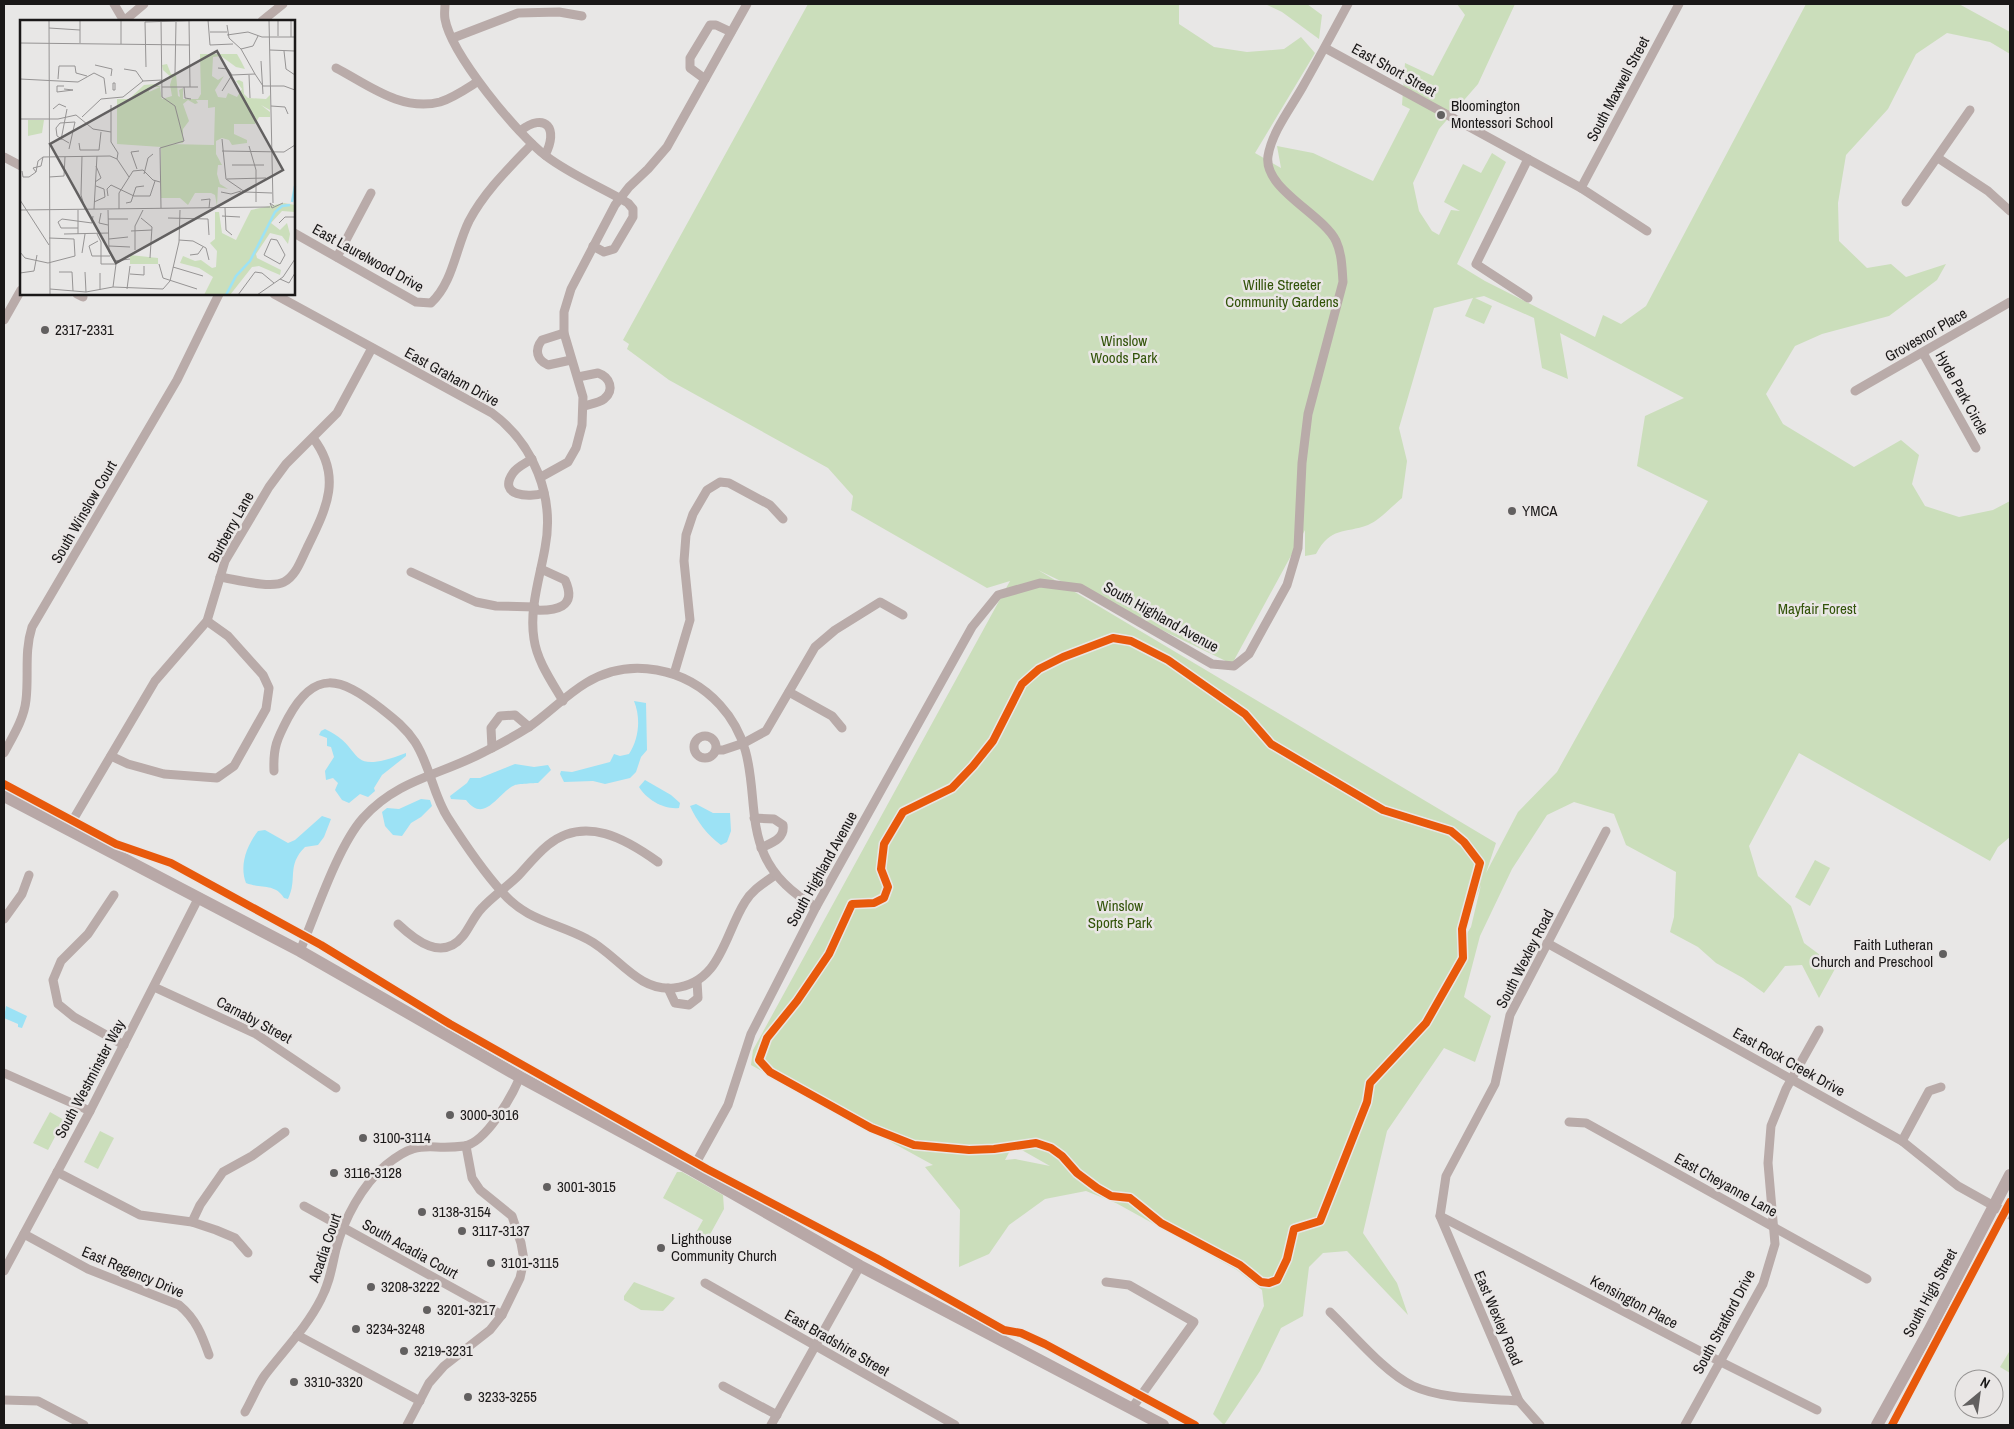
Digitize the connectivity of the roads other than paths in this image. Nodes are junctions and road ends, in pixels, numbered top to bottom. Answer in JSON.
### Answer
{"nodes":[{"id":1,"x":114,"y":4,"type":"edge"},
{"id":2,"x":144,"y":4,"type":"edge"},
{"id":3,"x":283,"y":4,"type":"edge"},
{"id":4,"x":445,"y":4,"type":"edge"},
{"id":5,"x":746,"y":4,"type":"edge"},
{"id":6,"x":1348,"y":4,"type":"edge"},
{"id":7,"x":1679,"y":4,"type":"edge"},
{"id":8,"x":582,"y":16,"type":"dead end"},
{"id":9,"x":123,"y":20,"type":"edge"},
{"id":10,"x":125,"y":20,"type":"edge"},
{"id":11,"x":263,"y":20,"type":"edge"},
{"id":12,"x":731,"y":32,"type":"junction"},
{"id":13,"x":452,"y":38,"type":"junction"},
{"id":14,"x":1325,"y":48,"type":"junction"},
{"id":15,"x":336,"y":68,"type":"dead end"},
{"id":16,"x":706,"y":79,"type":"junction"},
{"id":17,"x":477,"y":82,"type":"junction"},
{"id":18,"x":1970,"y":110,"type":"dead end"},
{"id":19,"x":520,"y":131,"type":"junction"},
{"id":20,"x":532,"y":144,"type":"junction"},
{"id":21,"x":545,"y":155,"type":"junction"},
{"id":22,"x":4,"y":157,"type":"edge"},
{"id":23,"x":1938,"y":158,"type":"junction"},
{"id":24,"x":1528,"y":159,"type":"junction"},
{"id":25,"x":20,"y":165,"type":"edge"},
{"id":26,"x":1581,"y":188,"type":"junction"},
{"id":27,"x":371,"y":193,"type":"dead end"},
{"id":28,"x":620,"y":198,"type":"junction"},
{"id":29,"x":1906,"y":202,"type":"dead end"},
{"id":30,"x":2010,"y":211,"type":"edge"},
{"id":31,"x":1647,"y":232,"type":"dead end"},
{"id":32,"x":295,"y":234,"type":"edge"},
{"id":33,"x":593,"y":246,"type":"junction"},
{"id":34,"x":337,"y":257,"type":"junction"},
{"id":35,"x":20,"y":292,"type":"edge"},
{"id":36,"x":219,"y":295,"type":"edge"},
{"id":37,"x":276,"y":295,"type":"edge"},
{"id":38,"x":1528,"y":298,"type":"dead end"},
{"id":39,"x":2010,"y":302,"type":"edge"},
{"id":40,"x":4,"y":320,"type":"edge"},
{"id":41,"x":564,"y":333,"type":"junction"},
{"id":42,"x":372,"y":348,"type":"junction"},
{"id":43,"x":1923,"y":353,"type":"junction"},
{"id":44,"x":571,"y":360,"type":"junction"},
{"id":45,"x":578,"y":378,"type":"junction"},
{"id":46,"x":1855,"y":391,"type":"dead end"},
{"id":47,"x":584,"y":406,"type":"junction"},
{"id":48,"x":313,"y":438,"type":"junction"},
{"id":49,"x":1976,"y":448,"type":"dead end"},
{"id":50,"x":532,"y":459,"type":"junction"},
{"id":51,"x":541,"y":477,"type":"junction"},
{"id":52,"x":544,"y":493,"type":"junction"},
{"id":53,"x":783,"y":519,"type":"dead end"},
{"id":54,"x":541,"y":570,"type":"junction"},
{"id":55,"x":411,"y":572,"type":"dead end"},
{"id":56,"x":220,"y":577,"type":"junction"},
{"id":57,"x":534,"y":609,"type":"junction"},
{"id":58,"x":903,"y":615,"type":"dead end"},
{"id":59,"x":207,"y":621,"type":"junction"},
{"id":60,"x":674,"y":674,"type":"junction"},
{"id":61,"x":789,"y":692,"type":"junction"},
{"id":62,"x":563,"y":701,"type":"junction"},
{"id":63,"x":529,"y":727,"type":"junction"},
{"id":64,"x":842,"y":728,"type":"dead end"},
{"id":65,"x":744,"y":743,"type":"junction"},
{"id":66,"x":492,"y":748,"type":"junction"},
{"id":67,"x":716,"y":750,"type":"dead end"},
{"id":68,"x":4,"y":753,"type":"edge"},
{"id":69,"x":111,"y":756,"type":"junction"},
{"id":70,"x":274,"y":771,"type":"dead end"},
{"id":71,"x":430,"y":774,"type":"junction"},
{"id":72,"x":4,"y":796,"type":"edge"},
{"id":73,"x":754,"y":818,"type":"junction"},
{"id":74,"x":67,"y":830,"type":"junction"},
{"id":75,"x":1606,"y":831,"type":"dead end"},
{"id":76,"x":761,"y":848,"type":"junction"},
{"id":77,"x":658,"y":862,"type":"dead end"},
{"id":78,"x":29,"y":875,"type":"dead end"},
{"id":79,"x":775,"y":875,"type":"junction"},
{"id":80,"x":501,"y":891,"type":"junction"},
{"id":81,"x":114,"y":895,"type":"dead end"},
{"id":82,"x":199,"y":897,"type":"junction"},
{"id":83,"x":816,"y":907,"type":"junction"},
{"id":84,"x":4,"y":918,"type":"edge"},
{"id":85,"x":398,"y":924,"type":"dead end"},
{"id":86,"x":1548,"y":943,"type":"junction"},
{"id":87,"x":300,"y":951,"type":"junction"},
{"id":88,"x":697,"y":981,"type":"junction"},
{"id":89,"x":154,"y":987,"type":"junction"},
{"id":90,"x":668,"y":988,"type":"junction"},
{"id":91,"x":1819,"y":1030,"type":"dead end"},
{"id":92,"x":124,"y":1045,"type":"junction"},
{"id":93,"x":4,"y":1073,"type":"edge"},
{"id":94,"x":520,"y":1077,"type":"junction"},
{"id":95,"x":1791,"y":1080,"type":"junction"},
{"id":96,"x":1941,"y":1087,"type":"dead end"},
{"id":97,"x":336,"y":1088,"type":"dead end"},
{"id":98,"x":90,"y":1111,"type":"junction"},
{"id":99,"x":1570,"y":1122,"type":"dead end"},
{"id":100,"x":284,"y":1132,"type":"dead end"},
{"id":101,"x":1902,"y":1140,"type":"junction"},
{"id":102,"x":466,"y":1146,"type":"junction"},
{"id":103,"x":692,"y":1170,"type":"junction"},
{"id":104,"x":57,"y":1172,"type":"junction"},
{"id":105,"x":2010,"y":1175,"type":"edge"},
{"id":106,"x":304,"y":1206,"type":"dead end"},
{"id":107,"x":1994,"y":1206,"type":"junction"},
{"id":108,"x":2010,"y":1215,"type":"edge"},
{"id":109,"x":1440,"y":1216,"type":"junction"},
{"id":110,"x":192,"y":1222,"type":"junction"},
{"id":111,"x":1772,"y":1226,"type":"junction"},
{"id":112,"x":343,"y":1228,"type":"junction"},
{"id":113,"x":24,"y":1234,"type":"junction"},
{"id":114,"x":248,"y":1253,"type":"dead end"},
{"id":115,"x":860,"y":1266,"type":"junction"},
{"id":116,"x":4,"y":1271,"type":"edge"},
{"id":117,"x":1867,"y":1279,"type":"dead end"},
{"id":118,"x":1106,"y":1282,"type":"dead end"},
{"id":119,"x":705,"y":1283,"type":"dead end"},
{"id":120,"x":1330,"y":1312,"type":"dead end"},
{"id":121,"x":502,"y":1315,"type":"junction"},
{"id":122,"x":297,"y":1335,"type":"junction"},
{"id":123,"x":816,"y":1347,"type":"junction"},
{"id":124,"x":209,"y":1355,"type":"dead end"},
{"id":125,"x":1719,"y":1361,"type":"junction"},
{"id":126,"x":723,"y":1386,"type":"dead end"},
{"id":127,"x":4,"y":1400,"type":"edge"},
{"id":128,"x":420,"y":1401,"type":"junction"},
{"id":129,"x":1519,"y":1402,"type":"junction"},
{"id":130,"x":1132,"y":1408,"type":"junction"},
{"id":131,"x":1817,"y":1410,"type":"dead end"},
{"id":132,"x":245,"y":1412,"type":"dead end"},
{"id":133,"x":777,"y":1415,"type":"junction"},
{"id":134,"x":943,"y":1422,"type":"edge"},
{"id":135,"x":84,"y":1425,"type":"edge"},
{"id":136,"x":407,"y":1425,"type":"edge"},
{"id":137,"x":770,"y":1425,"type":"edge"},
{"id":138,"x":955,"y":1425,"type":"edge"},
{"id":139,"x":1163,"y":1425,"type":"edge"},
{"id":140,"x":1540,"y":1425,"type":"edge"},
{"id":141,"x":1685,"y":1425,"type":"edge"},
{"id":142,"x":1877,"y":1425,"type":"edge"}],
"edges":[{"from":1,"to":9,"type":"street"},
{"from":2,"to":10,"type":"street"},
{"from":3,"to":11,"type":"street"},
{"from":4,"to":13,"type":"street"},
{"from":5,"to":12,"type":"street"},
{"from":6,"to":14,"type":"street","name":"South Highland Avenue"},
{"from":7,"to":26,"type":"street","name":"South Maxwell Street"},
{"from":8,"to":13,"type":"street"},
{"from":12,"to":16,"type":"street"},
{"from":12,"to":16,"type":"street"},
{"from":13,"to":17,"type":"street"},
{"from":14,"to":24,"type":"street","name":"East Short Street"},
{"from":14,"to":83,"type":"street","name":"South Highland Avenue"},
{"from":15,"to":17,"type":"street"},
{"from":16,"to":28,"type":"street"},
{"from":17,"to":19,"type":"street"},
{"from":18,"to":23,"type":"street"},
{"from":19,"to":20,"type":"street"},
{"from":19,"to":21,"type":"street"},
{"from":20,"to":21,"type":"street"},
{"from":20,"to":34,"type":"street","name":"East Laurelwood Drive"},
{"from":21,"to":28,"type":"street"},
{"from":22,"to":25,"type":"street"},
{"from":23,"to":29,"type":"street"},
{"from":23,"to":30,"type":"street"},
{"from":24,"to":26,"type":"street","name":"East Short Street"},
{"from":24,"to":38,"type":"street"},
{"from":26,"to":31,"type":"street","name":"East Short Street"},
{"from":27,"to":34,"type":"street"},
{"from":28,"to":33,"type":"street"},
{"from":28,"to":33,"type":"street"},
{"from":32,"to":34,"type":"street","name":"East Laurelwood Drive"},
{"from":33,"to":41,"type":"street"},
{"from":35,"to":40,"type":"street"},
{"from":36,"to":68,"type":"street","name":"South Winslow Court"},
{"from":37,"to":42,"type":"street","name":"East Graham Drive"},
{"from":39,"to":43,"type":"street","name":"Grovesnor Place"},
{"from":41,"to":44,"type":"street"},
{"from":41,"to":44,"type":"street"},
{"from":42,"to":48,"type":"street","name":"Burberry Lane"},
{"from":42,"to":50,"type":"street","name":"East Graham Drive"},
{"from":43,"to":46,"type":"street","name":"Grovesnor Place"},
{"from":43,"to":49,"type":"street","name":"Hyde Park Circle"},
{"from":44,"to":45,"type":"street"},
{"from":45,"to":47,"type":"street"},
{"from":45,"to":47,"type":"street"},
{"from":47,"to":51,"type":"street"},
{"from":48,"to":56,"type":"street","name":"Burberry Lane"},
{"from":48,"to":56,"type":"street"},
{"from":50,"to":51,"type":"street","name":"East Graham Drive"},
{"from":50,"to":52,"type":"street"},
{"from":51,"to":52,"type":"street","name":"East Graham Drive"},
{"from":52,"to":54,"type":"street","name":"East Graham Drive"},
{"from":53,"to":60,"type":"street"},
{"from":54,"to":57,"type":"street","name":"East Graham Drive"},
{"from":54,"to":57,"type":"street"},
{"from":55,"to":57,"type":"street"},
{"from":56,"to":59,"type":"street","name":"Burberry Lane"},
{"from":57,"to":62,"type":"street","name":"East Graham Drive"},
{"from":58,"to":61,"type":"street"},
{"from":59,"to":69,"type":"street","name":"Burberry Lane"},
{"from":59,"to":69,"type":"street"},
{"from":60,"to":62,"type":"street"},
{"from":60,"to":65,"type":"street"},
{"from":61,"to":64,"type":"street"},
{"from":61,"to":65,"type":"street"},
{"from":62,"to":63,"type":"street"},
{"from":63,"to":66,"type":"street"},
{"from":63,"to":66,"type":"street"},
{"from":65,"to":67,"type":"street"},
{"from":65,"to":73,"type":"street"},
{"from":66,"to":71,"type":"street"},
{"from":69,"to":74,"type":"street","name":"Burberry Lane"},
{"from":70,"to":71,"type":"street"},
{"from":71,"to":80,"type":"street"},
{"from":71,"to":87,"type":"street"},
{"from":72,"to":74,"type":"main road"},
{"from":73,"to":76,"type":"street"},
{"from":73,"to":76,"type":"street"},
{"from":74,"to":82,"type":"main road"},
{"from":75,"to":86,"type":"street","name":"South Wexley Road"},
{"from":76,"to":79,"type":"street"},
{"from":77,"to":80,"type":"street"},
{"from":78,"to":84,"type":"street"},
{"from":79,"to":83,"type":"street"},
{"from":79,"to":88,"type":"street"},
{"from":80,"to":85,"type":"street"},
{"from":80,"to":90,"type":"street"},
{"from":81,"to":92,"type":"street"},
{"from":82,"to":87,"type":"main road"},
{"from":82,"to":89,"type":"street","name":"South Westminster Way"},
{"from":83,"to":103,"type":"street","name":"South Highland Avenue"},
{"from":86,"to":95,"type":"street","name":"East Rock Creek Drive"},
{"from":86,"to":109,"type":"street","name":"South Wexley Road"},
{"from":87,"to":94,"type":"main road"},
{"from":88,"to":90,"type":"street"},
{"from":88,"to":90,"type":"street"},
{"from":89,"to":92,"type":"street","name":"South Westminster Way"},
{"from":89,"to":97,"type":"street","name":"Carnaby Street"},
{"from":91,"to":95,"type":"street","name":"South Stratford Drive"},
{"from":92,"to":98,"type":"street","name":"South Westminster Way"},
{"from":93,"to":98,"type":"street"},
{"from":94,"to":102,"type":"street"},
{"from":94,"to":103,"type":"main road"},
{"from":95,"to":101,"type":"street","name":"East Rock Creek Drive"},
{"from":95,"to":111,"type":"street","name":"South Stratford Drive"},
{"from":96,"to":101,"type":"street"},
{"from":98,"to":104,"type":"street","name":"South Westminster Way"},
{"from":99,"to":111,"type":"street","name":"East Cheyanne Lane"},
{"from":100,"to":110,"type":"street"},
{"from":101,"to":107,"type":"street","name":"East Rock Creek Drive"},
{"from":102,"to":112,"type":"street","name":"Acadia Court"},
{"from":102,"to":121,"type":"street"},
{"from":103,"to":115,"type":"main road"},
{"from":104,"to":110,"type":"street"},
{"from":104,"to":113,"type":"street","name":"South Westminster Way"},
{"from":105,"to":107,"type":"main road","name":"South High Street"},
{"from":106,"to":112,"type":"street","name":"South Acadia Court"},
{"from":107,"to":108,"type":"street","name":"East Rock Creek Drive"},
{"from":107,"to":142,"type":"main road","name":"South High Street"},
{"from":109,"to":125,"type":"street","name":"Kensington Place"},
{"from":109,"to":129,"type":"street","name":"East Wexley Road"},
{"from":110,"to":114,"type":"street"},
{"from":111,"to":117,"type":"street","name":"East Cheyanne Lane"},
{"from":111,"to":125,"type":"street","name":"South Stratford Drive"},
{"from":112,"to":121,"type":"street","name":"South Acadia Court"},
{"from":112,"to":122,"type":"street","name":"Acadia Court"},
{"from":113,"to":116,"type":"street","name":"South Westminster Way"},
{"from":113,"to":124,"type":"street","name":"East Regency Drive"},
{"from":115,"to":123,"type":"street"},
{"from":115,"to":130,"type":"main road"},
{"from":118,"to":130,"type":"street"},
{"from":119,"to":123,"type":"street","name":"East Bradshire Street"},
{"from":120,"to":129,"type":"street"},
{"from":121,"to":128,"type":"street"},
{"from":122,"to":128,"type":"street"},
{"from":122,"to":132,"type":"street","name":"Acadia Court"},
{"from":123,"to":133,"type":"street"},
{"from":123,"to":134,"type":"street","name":"East Bradshire Street"},
{"from":125,"to":131,"type":"street","name":"Kensington Place"},
{"from":125,"to":141,"type":"street","name":"South Stratford Drive"},
{"from":126,"to":133,"type":"street"},
{"from":127,"to":135,"type":"street"},
{"from":128,"to":136,"type":"street"},
{"from":129,"to":140,"type":"street","name":"East Wexley Road"},
{"from":130,"to":139,"type":"main road"},
{"from":133,"to":137,"type":"street"},
{"from":134,"to":138,"type":"street","name":"East Bradshire Street"}]}
